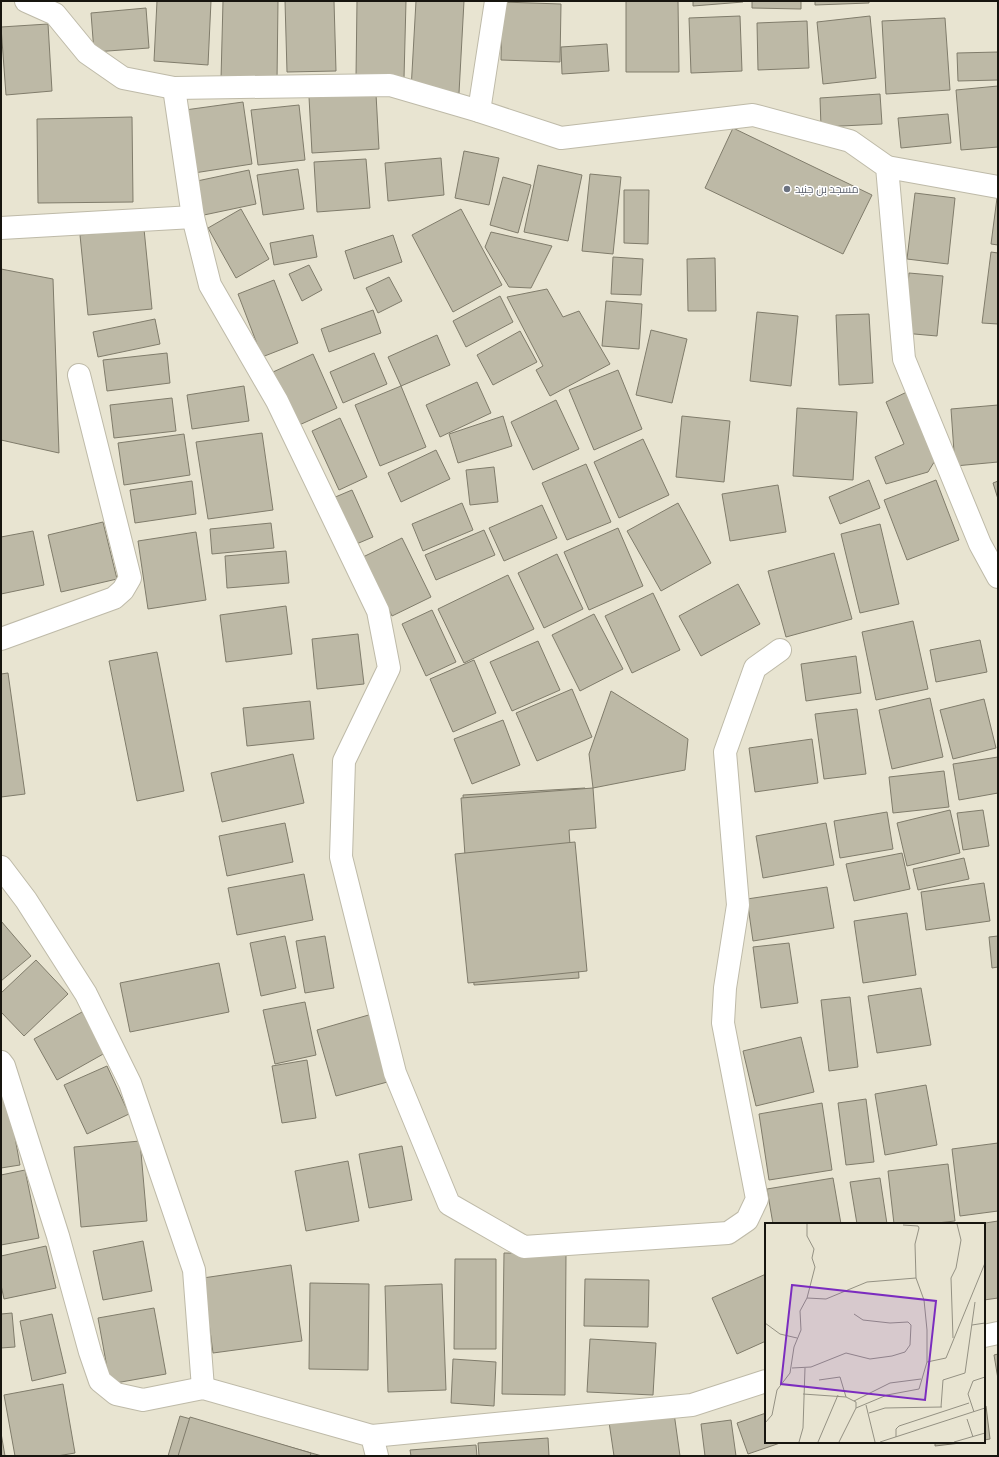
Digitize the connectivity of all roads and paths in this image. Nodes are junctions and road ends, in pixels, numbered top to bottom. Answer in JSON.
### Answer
{"nodes":[{"id":1,"x":26,"y":1,"type":"edge"},
{"id":2,"x":496,"y":1,"type":"edge"},
{"id":3,"x":174,"y":88,"type":"junction"},
{"id":4,"x":479,"y":111,"type":"junction"},
{"id":5,"x":887,"y":167,"type":"junction"},
{"id":6,"x":998,"y":187,"type":"edge"},
{"id":7,"x":193,"y":217,"type":"junction"},
{"id":8,"x":1,"y":228,"type":"edge"},
{"id":9,"x":78,"y":375,"type":"dead end"},
{"id":10,"x":998,"y":577,"type":"edge"},
{"id":11,"x":1,"y":639,"type":"edge"},
{"id":12,"x":780,"y":650,"type":"dead end"},
{"id":13,"x":1,"y":867,"type":"edge"},
{"id":14,"x":1,"y":1062,"type":"edge"},
{"id":15,"x":998,"y":1333,"type":"edge"},
{"id":16,"x":985,"y":1336,"type":"edge"},
{"id":17,"x":765,"y":1381,"type":"edge"},
{"id":18,"x":203,"y":1388,"type":"junction"},
{"id":19,"x":375,"y":1446,"type":"edge"}],
"edges":[{"from":1,"to":3,"type":"street"},
{"from":2,"to":4,"type":"street"},
{"from":3,"to":4,"type":"street"},
{"from":3,"to":7,"type":"street"},
{"from":4,"to":5,"type":"street"},
{"from":5,"to":6,"type":"street"},
{"from":5,"to":10,"type":"street"},
{"from":7,"to":8,"type":"street"},
{"from":7,"to":12,"type":"street"},
{"from":9,"to":11,"type":"street"},
{"from":13,"to":18,"type":"street"},
{"from":14,"to":18,"type":"street"},
{"from":15,"to":16,"type":"street"},
{"from":17,"to":19,"type":"street"},
{"from":18,"to":19,"type":"street"}]}
